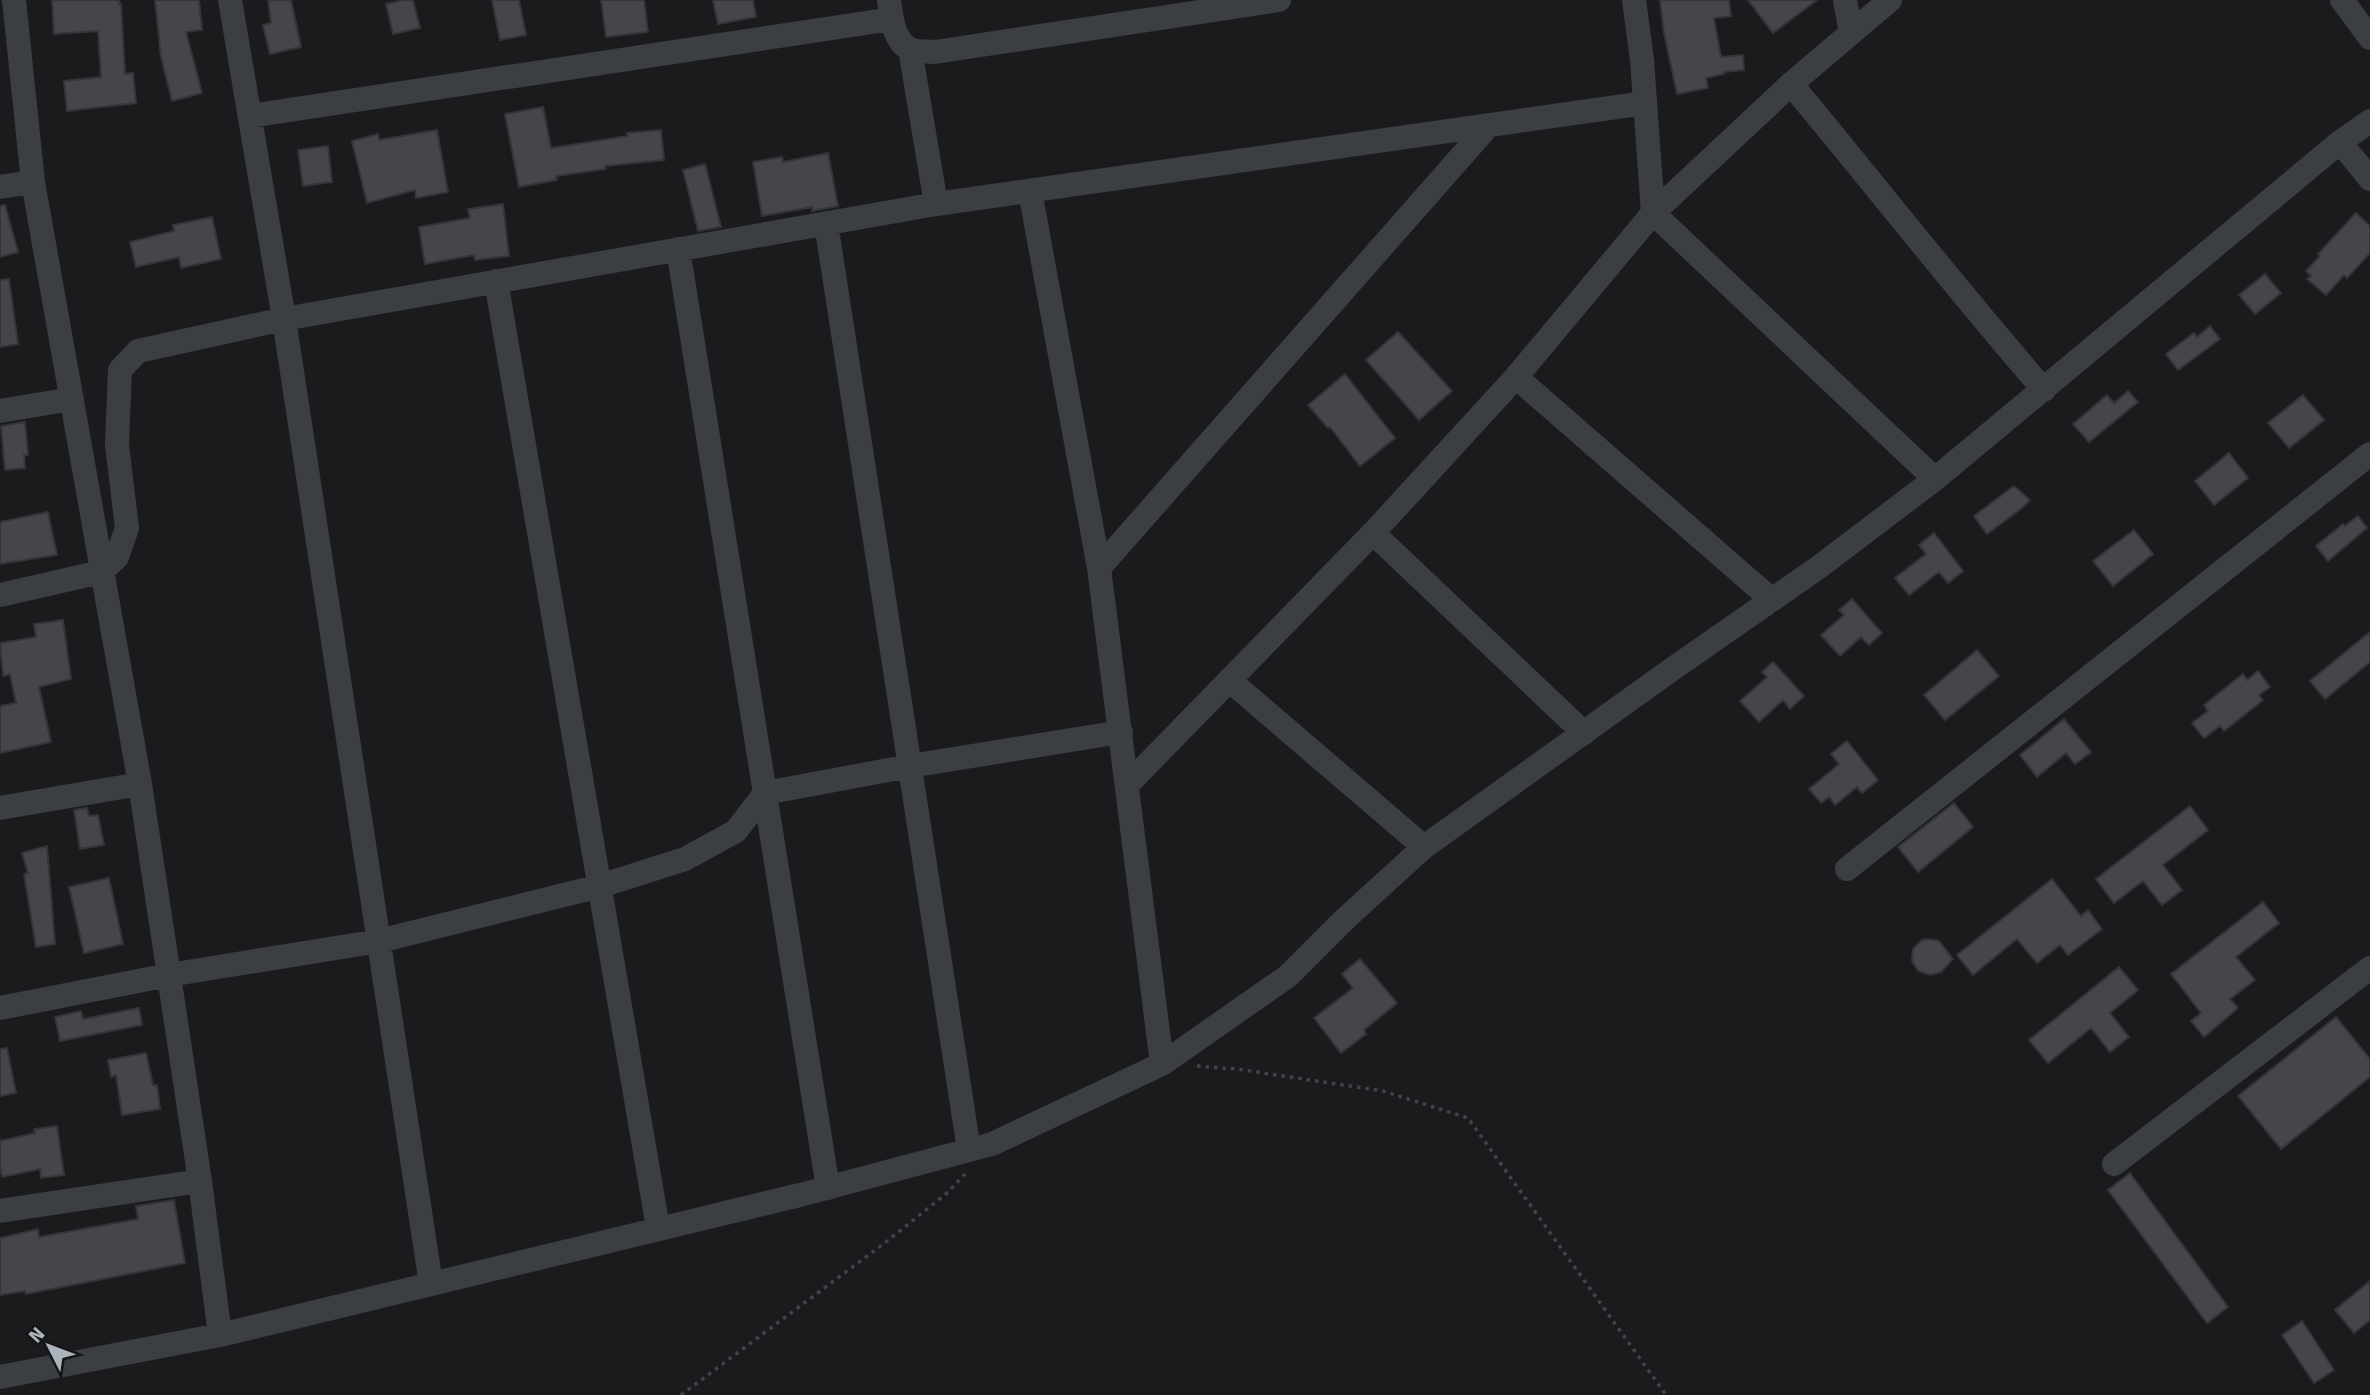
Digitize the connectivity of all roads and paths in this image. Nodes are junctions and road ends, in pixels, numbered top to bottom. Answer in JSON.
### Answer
{"nodes":[{"id":1,"x":14,"y":0,"type":"edge"},
{"id":2,"x":230,"y":0,"type":"edge"},
{"id":3,"x":1279,"y":0,"type":"edge"},
{"id":4,"x":1634,"y":0,"type":"edge"},
{"id":5,"x":1845,"y":0,"type":"edge"},
{"id":6,"x":1890,"y":0,"type":"edge"},
{"id":7,"x":2342,"y":0,"type":"edge"},
{"id":8,"x":1238,"y":4,"type":"edge"},
{"id":9,"x":890,"y":10,"type":"edge"},
{"id":10,"x":1851,"y":33,"type":"junction"},
{"id":11,"x":2370,"y":38,"type":"edge"},
{"id":12,"x":910,"y":49,"type":"junction"},
{"id":13,"x":1791,"y":84,"type":"junction"},
{"id":14,"x":1645,"y":103,"type":"junction"},
{"id":15,"x":250,"y":117,"type":"junction"},
{"id":16,"x":2370,"y":121,"type":"edge"},
{"id":17,"x":1489,"y":125,"type":"junction"},
{"id":18,"x":2340,"y":142,"type":"junction"},
{"id":19,"x":2370,"y":179,"type":"edge"},
{"id":20,"x":33,"y":182,"type":"junction"},
{"id":21,"x":0,"y":187,"type":"edge"},
{"id":22,"x":1030,"y":191,"type":"junction"},
{"id":23,"x":936,"y":204,"type":"junction"},
{"id":24,"x":1653,"y":213,"type":"junction"},
{"id":25,"x":826,"y":223,"type":"junction"},
{"id":26,"x":678,"y":249,"type":"junction"},
{"id":27,"x":496,"y":281,"type":"junction"},
{"id":28,"x":284,"y":318,"type":"junction"},
{"id":29,"x":1516,"y":377,"type":"junction"},
{"id":30,"x":2044,"y":390,"type":"junction"},
{"id":31,"x":72,"y":399,"type":"junction"},
{"id":32,"x":0,"y":411,"type":"edge"},
{"id":33,"x":2370,"y":454,"type":"edge"},
{"id":34,"x":1935,"y":479,"type":"junction"},
{"id":35,"x":1373,"y":533,"type":"junction"},
{"id":36,"x":1099,"y":568,"type":"junction"},
{"id":37,"x":101,"y":572,"type":"junction"},
{"id":38,"x":0,"y":594,"type":"edge"},
{"id":39,"x":1772,"y":600,"type":"junction"},
{"id":40,"x":1229,"y":680,"type":"junction"},
{"id":41,"x":1121,"y":732,"type":"junction"},
{"id":42,"x":1584,"y":733,"type":"junction"},
{"id":43,"x":910,"y":766,"type":"junction"},
{"id":44,"x":140,"y":784,"type":"junction"},
{"id":45,"x":1128,"y":784,"type":"junction"},
{"id":46,"x":765,"y":793,"type":"junction"},
{"id":47,"x":0,"y":808,"type":"edge"},
{"id":48,"x":1424,"y":847,"type":"junction"},
{"id":49,"x":1847,"y":869,"type":"dead end"},
{"id":50,"x":600,"y":886,"type":"junction"},
{"id":51,"x":379,"y":942,"type":"junction"},
{"id":52,"x":2370,"y":968,"type":"edge"},
{"id":53,"x":169,"y":975,"type":"junction"},
{"id":54,"x":0,"y":1008,"type":"edge"},
{"id":55,"x":1162,"y":1063,"type":"junction"},
{"id":56,"x":967,"y":1162,"type":"junction"},
{"id":57,"x":2114,"y":1164,"type":"dead end"},
{"id":58,"x":200,"y":1181,"type":"junction"},
{"id":59,"x":828,"y":1188,"type":"junction"},
{"id":60,"x":0,"y":1211,"type":"edge"},
{"id":61,"x":658,"y":1228,"type":"junction"},
{"id":62,"x":431,"y":1283,"type":"junction"},
{"id":63,"x":220,"y":1335,"type":"junction"},
{"id":64,"x":0,"y":1377,"type":"edge"},
{"id":65,"x":681,"y":1395,"type":"edge"},
{"id":66,"x":1666,"y":1395,"type":"edge"}],
"edges":[{"from":1,"to":20,"type":"street"},
{"from":2,"to":15,"type":"street"},
{"from":3,"to":8,"type":"street"},
{"from":4,"to":14,"type":"street"},
{"from":5,"to":10,"type":"street"},
{"from":6,"to":10,"type":"street"},
{"from":7,"to":11,"type":"street"},
{"from":8,"to":12,"type":"street"},
{"from":9,"to":12,"type":"street"},
{"from":9,"to":15,"type":"street"},
{"from":10,"to":13,"type":"street"},
{"from":12,"to":23,"type":"street"},
{"from":13,"to":24,"type":"street"},
{"from":13,"to":30,"type":"street"},
{"from":14,"to":17,"type":"street"},
{"from":14,"to":24,"type":"street"},
{"from":15,"to":28,"type":"street"},
{"from":16,"to":18,"type":"street"},
{"from":17,"to":22,"type":"street"},
{"from":17,"to":36,"type":"street"},
{"from":18,"to":19,"type":"street"},
{"from":18,"to":30,"type":"street"},
{"from":20,"to":21,"type":"street"},
{"from":20,"to":31,"type":"street"},
{"from":22,"to":23,"type":"street"},
{"from":22,"to":36,"type":"street"},
{"from":23,"to":25,"type":"street"},
{"from":24,"to":29,"type":"street"},
{"from":24,"to":34,"type":"street"},
{"from":25,"to":26,"type":"street"},
{"from":25,"to":43,"type":"street"},
{"from":26,"to":27,"type":"street"},
{"from":26,"to":46,"type":"street"},
{"from":27,"to":28,"type":"street"},
{"from":27,"to":50,"type":"street"},
{"from":28,"to":37,"type":"street"},
{"from":28,"to":51,"type":"street"},
{"from":29,"to":35,"type":"street"},
{"from":29,"to":39,"type":"street"},
{"from":30,"to":34,"type":"street"},
{"from":31,"to":32,"type":"street"},
{"from":31,"to":37,"type":"street"},
{"from":33,"to":49,"type":"street"},
{"from":34,"to":39,"type":"street"},
{"from":35,"to":40,"type":"street"},
{"from":35,"to":42,"type":"street"},
{"from":36,"to":41,"type":"street"},
{"from":37,"to":38,"type":"street"},
{"from":37,"to":44,"type":"street"},
{"from":39,"to":42,"type":"street"},
{"from":40,"to":45,"type":"street"},
{"from":40,"to":48,"type":"street"},
{"from":41,"to":43,"type":"street"},
{"from":41,"to":45,"type":"street"},
{"from":42,"to":48,"type":"street"},
{"from":43,"to":46,"type":"street"},
{"from":43,"to":56,"type":"street"},
{"from":44,"to":47,"type":"street"},
{"from":44,"to":53,"type":"street"},
{"from":45,"to":55,"type":"street"},
{"from":46,"to":50,"type":"street"},
{"from":46,"to":59,"type":"street"},
{"from":48,"to":55,"type":"street"},
{"from":50,"to":51,"type":"street"},
{"from":50,"to":61,"type":"street"},
{"from":51,"to":53,"type":"street"},
{"from":51,"to":62,"type":"street"},
{"from":52,"to":57,"type":"street"},
{"from":53,"to":54,"type":"street"},
{"from":53,"to":58,"type":"street"},
{"from":55,"to":56,"type":"street"},
{"from":55,"to":66,"type":"path"},
{"from":56,"to":59,"type":"street"},
{"from":56,"to":65,"type":"path"},
{"from":58,"to":60,"type":"street"},
{"from":58,"to":63,"type":"street"},
{"from":59,"to":61,"type":"street"},
{"from":61,"to":62,"type":"street"},
{"from":62,"to":63,"type":"street"},
{"from":63,"to":64,"type":"street"}]}
